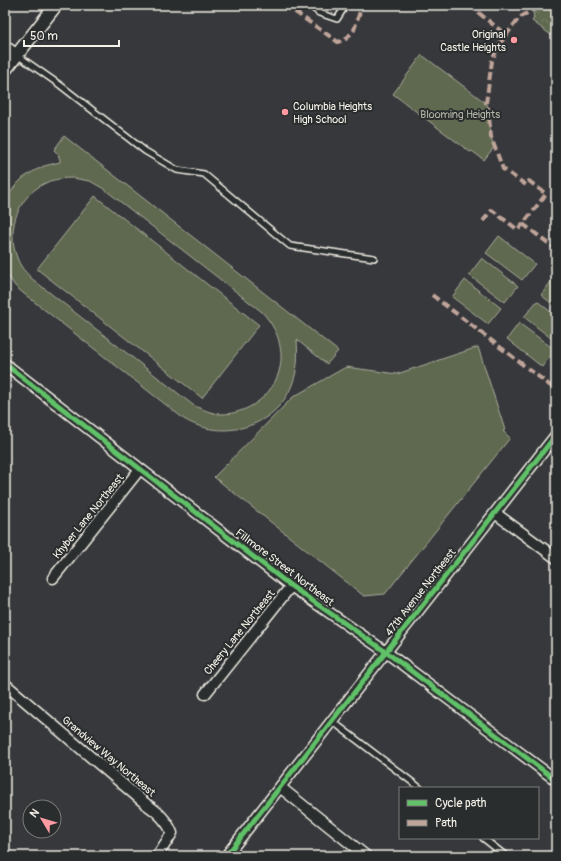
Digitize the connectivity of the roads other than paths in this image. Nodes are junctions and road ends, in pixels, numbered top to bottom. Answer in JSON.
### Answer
{"nodes":[{"id":1,"x":56,"y":5,"type":"edge"},
{"id":2,"x":309,"y":5,"type":"edge"},
{"id":3,"x":346,"y":5,"type":"edge"},
{"id":4,"x":5,"y":46,"type":"edge"},
{"id":5,"x":17,"y":55,"type":"junction"},
{"id":6,"x":5,"y":70,"type":"edge"},
{"id":7,"x":374,"y":258,"type":"dead end"},
{"id":8,"x":5,"y":364,"type":"edge"},
{"id":9,"x":556,"y":435,"type":"edge"},
{"id":10,"x":140,"y":469,"type":"junction"},
{"id":11,"x":495,"y":513,"type":"junction"},
{"id":12,"x":556,"y":558,"type":"edge"},
{"id":13,"x":53,"y":578,"type":"dead end"},
{"id":14,"x":291,"y":586,"type":"junction"},
{"id":15,"x":386,"y":652,"type":"junction"},
{"id":16,"x":5,"y":684,"type":"edge"},
{"id":17,"x":205,"y":694,"type":"dead end"},
{"id":18,"x":332,"y":720,"type":"junction"},
{"id":19,"x":556,"y":780,"type":"edge"},
{"id":20,"x":280,"y":787,"type":"junction"},
{"id":21,"x":419,"y":787,"type":"edge"},
{"id":22,"x":484,"y":839,"type":"edge"},
{"id":23,"x":157,"y":856,"type":"edge"},
{"id":24,"x":226,"y":856,"type":"edge"},
{"id":25,"x":366,"y":856,"type":"edge"},
{"id":26,"x":506,"y":856,"type":"edge"}],
"edges":[{"from":1,"to":5,"type":"street"},
{"from":2,"to":3,"type":"lane"},
{"from":4,"to":5,"type":"street"},
{"from":5,"to":6,"type":"street"},
{"from":5,"to":7,"type":"lane"},
{"from":8,"to":10,"type":"street","name":"Fillmore Street Northeast"},
{"from":9,"to":11,"type":"street","name":"47th Avenue Northeast"},
{"from":10,"to":13,"type":"street","name":"Khyber Lane Northeast"},
{"from":10,"to":14,"type":"street","name":"Fillmore Street Northeast"},
{"from":11,"to":12,"type":"street"},
{"from":11,"to":15,"type":"street","name":"47th Avenue Northeast"},
{"from":14,"to":15,"type":"street","name":"Fillmore Street Northeast"},
{"from":14,"to":17,"type":"street","name":"Cheery Lane Northeast"},
{"from":15,"to":18,"type":"street","name":"47th Avenue Northeast"},
{"from":15,"to":19,"type":"street","name":"Fillmore Street Northeast"},
{"from":16,"to":23,"type":"street","name":"Grandview Way Northeast"},
{"from":18,"to":20,"type":"street","name":"47th Avenue Northeast"},
{"from":18,"to":21,"type":"lane"},
{"from":20,"to":24,"type":"street","name":"47th Avenue Northeast"},
{"from":20,"to":25,"type":"street"},
{"from":22,"to":26,"type":"lane"}]}
